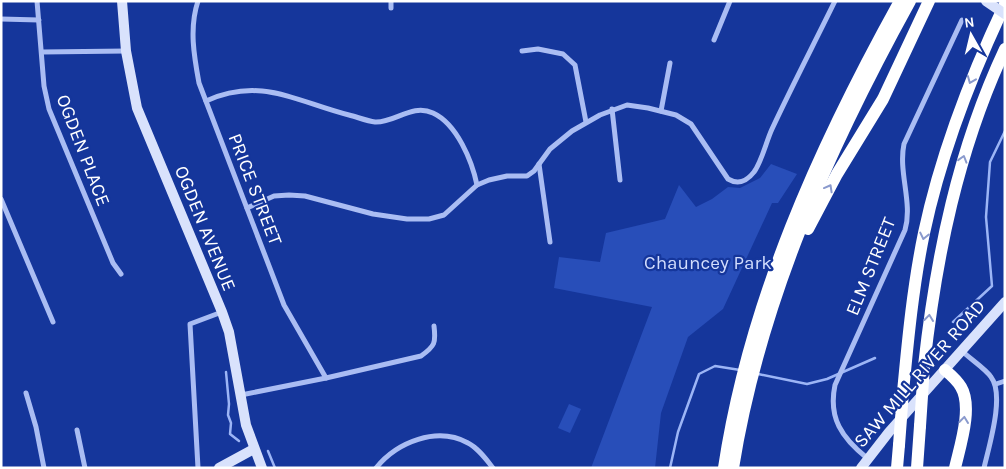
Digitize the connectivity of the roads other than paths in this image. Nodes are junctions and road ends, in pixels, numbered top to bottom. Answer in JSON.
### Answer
{"nodes":[{"id":1,"x":37,"y":1,"type":"edge"},
{"id":2,"x":122,"y":1,"type":"edge"},
{"id":3,"x":198,"y":1,"type":"edge"},
{"id":4,"x":391,"y":1,"type":"edge"},
{"id":5,"x":730,"y":1,"type":"edge"},
{"id":6,"x":835,"y":1,"type":"edge"},
{"id":7,"x":900,"y":1,"type":"edge"},
{"id":8,"x":910,"y":1,"type":"edge"},
{"id":9,"x":929,"y":1,"type":"edge"},
{"id":10,"x":986,"y":1,"type":"edge"},
{"id":11,"x":1005,"y":4,"type":"edge"},
{"id":12,"x":391,"y":8,"type":"dead end"},
{"id":13,"x":1005,"y":14,"type":"edge"},
{"id":14,"x":1,"y":19,"type":"edge"},
{"id":15,"x":39,"y":20,"type":"junction"},
{"id":16,"x":962,"y":20,"type":"dead end"},
{"id":17,"x":714,"y":40,"type":"dead end"},
{"id":18,"x":1005,"y":49,"type":"edge"},
{"id":19,"x":126,"y":51,"type":"junction"},
{"id":20,"x":522,"y":51,"type":"dead end"},
{"id":21,"x":42,"y":52,"type":"junction"},
{"id":22,"x":670,"y":63,"type":"dead end"},
{"id":23,"x":872,"y":70,"type":"junction"},
{"id":24,"x":894,"y":73,"type":"junction"},
{"id":25,"x":206,"y":101,"type":"junction"},
{"id":26,"x":612,"y":109,"type":"junction"},
{"id":27,"x":661,"y":111,"type":"junction"},
{"id":28,"x":586,"y":122,"type":"junction"},
{"id":29,"x":539,"y":163,"type":"junction"},
{"id":30,"x":620,"y":180,"type":"dead end"},
{"id":31,"x":477,"y":186,"type":"junction"},
{"id":32,"x":1,"y":199,"type":"edge"},
{"id":33,"x":248,"y":208,"type":"junction"},
{"id":34,"x":550,"y":242,"type":"dead end"},
{"id":35,"x":121,"y":274,"type":"dead end"},
{"id":36,"x":776,"y":294,"type":"junction"},
{"id":37,"x":1005,"y":302,"type":"edge"},
{"id":38,"x":222,"y":312,"type":"junction"},
{"id":39,"x":53,"y":322,"type":"dead end"},
{"id":40,"x":434,"y":326,"type":"dead end"},
{"id":41,"x":962,"y":351,"type":"junction"},
{"id":42,"x":751,"y":359,"type":"junction"},
{"id":43,"x":945,"y":370,"type":"junction"},
{"id":44,"x":326,"y":378,"type":"junction"},
{"id":45,"x":745,"y":382,"type":"junction"},
{"id":46,"x":1005,"y":382,"type":"edge"},
{"id":47,"x":996,"y":384,"type":"junction"},
{"id":48,"x":26,"y":393,"type":"dead end"},
{"id":49,"x":240,"y":395,"type":"junction"},
{"id":50,"x":77,"y":430,"type":"dead end"},
{"id":51,"x":254,"y":449,"type":"junction"},
{"id":52,"x":867,"y":458,"type":"junction"},
{"id":53,"x":44,"y":468,"type":"edge"},
{"id":54,"x":84,"y":468,"type":"edge"},
{"id":55,"x":198,"y":468,"type":"edge"},
{"id":56,"x":219,"y":468,"type":"edge"},
{"id":57,"x":262,"y":468,"type":"edge"},
{"id":58,"x":376,"y":468,"type":"edge"},
{"id":59,"x":493,"y":468,"type":"edge"},
{"id":60,"x":724,"y":468,"type":"edge"},
{"id":61,"x":733,"y":468,"type":"edge"},
{"id":62,"x":860,"y":468,"type":"edge"},
{"id":63,"x":897,"y":468,"type":"edge"},
{"id":64,"x":917,"y":468,"type":"edge"},
{"id":65,"x":955,"y":468,"type":"edge"},
{"id":66,"x":984,"y":468,"type":"edge"}],
"edges":[{"from":1,"to":15,"type":"street","name":"OGDEN PLACE"},
{"from":2,"to":19,"type":"street","name":"OGDEN AVENUE"},
{"from":3,"to":25,"type":"street","name":"PRICE STREET"},
{"from":4,"to":12,"type":"street"},
{"from":5,"to":17,"type":"street"},
{"from":6,"to":27,"type":"street"},
{"from":7,"to":42,"type":"highway"},
{"from":8,"to":23,"type":"highway"},
{"from":9,"to":24,"type":"highway"},
{"from":10,"to":13,"type":"street","bridge":true},
{"from":11,"to":63,"type":"highway","one_way":true,"bridge":true},
{"from":14,"to":15,"type":"street"},
{"from":15,"to":21,"type":"street","name":"OGDEN PLACE"},
{"from":16,"to":52,"type":"street","name":"ELM STREET"},
{"from":64,"to":18,"type":"highway","one_way":true,"bridge":true},
{"from":19,"to":21,"type":"street"},
{"from":19,"to":38,"type":"street","name":"OGDEN AVENUE"},
{"from":20,"to":28,"type":"street"},
{"from":21,"to":35,"type":"street","name":"OGDEN PLACE"},
{"from":22,"to":27,"type":"street"},
{"from":23,"to":24,"type":"highway"},
{"from":23,"to":36,"type":"highway"},
{"from":36,"to":24,"type":"highway","one_way":true},
{"from":25,"to":31,"type":"street"},
{"from":25,"to":33,"type":"street","name":"PRICE STREET"},
{"from":26,"to":27,"type":"street"},
{"from":26,"to":28,"type":"street"},
{"from":26,"to":30,"type":"street"},
{"from":28,"to":29,"type":"street"},
{"from":29,"to":31,"type":"street"},
{"from":29,"to":34,"type":"street"},
{"from":31,"to":33,"type":"street"},
{"from":32,"to":39,"type":"street"},
{"from":33,"to":44,"type":"street","name":"PRICE STREET"},
{"from":36,"to":42,"type":"highway"},
{"from":37,"to":41,"type":"street","name":"SAW MILL RIVER ROAD"},
{"from":38,"to":49,"type":"street","name":"OGDEN AVENUE"},
{"from":38,"to":55,"type":"street"},
{"from":40,"to":44,"type":"street"},
{"from":41,"to":43,"type":"street","name":"SAW MILL RIVER ROAD"},
{"from":41,"to":47,"type":"street"},
{"from":42,"to":45,"type":"highway"},
{"from":43,"to":52,"type":"street","name":"SAW MILL RIVER ROAD"},
{"from":65,"to":43,"type":"highway","one_way":true},
{"from":44,"to":49,"type":"street"},
{"from":45,"to":60,"type":"highway"},
{"from":45,"to":61,"type":"highway"},
{"from":46,"to":47,"type":"street"},
{"from":47,"to":66,"type":"street"},
{"from":48,"to":53,"type":"street"},
{"from":49,"to":51,"type":"street","name":"OGDEN AVENUE"},
{"from":50,"to":54,"type":"street"},
{"from":51,"to":56,"type":"street"},
{"from":51,"to":57,"type":"street","name":"OGDEN AVENUE"},
{"from":52,"to":62,"type":"street","name":"SAW MILL RIVER ROAD"},
{"from":58,"to":59,"type":"street"}]}
